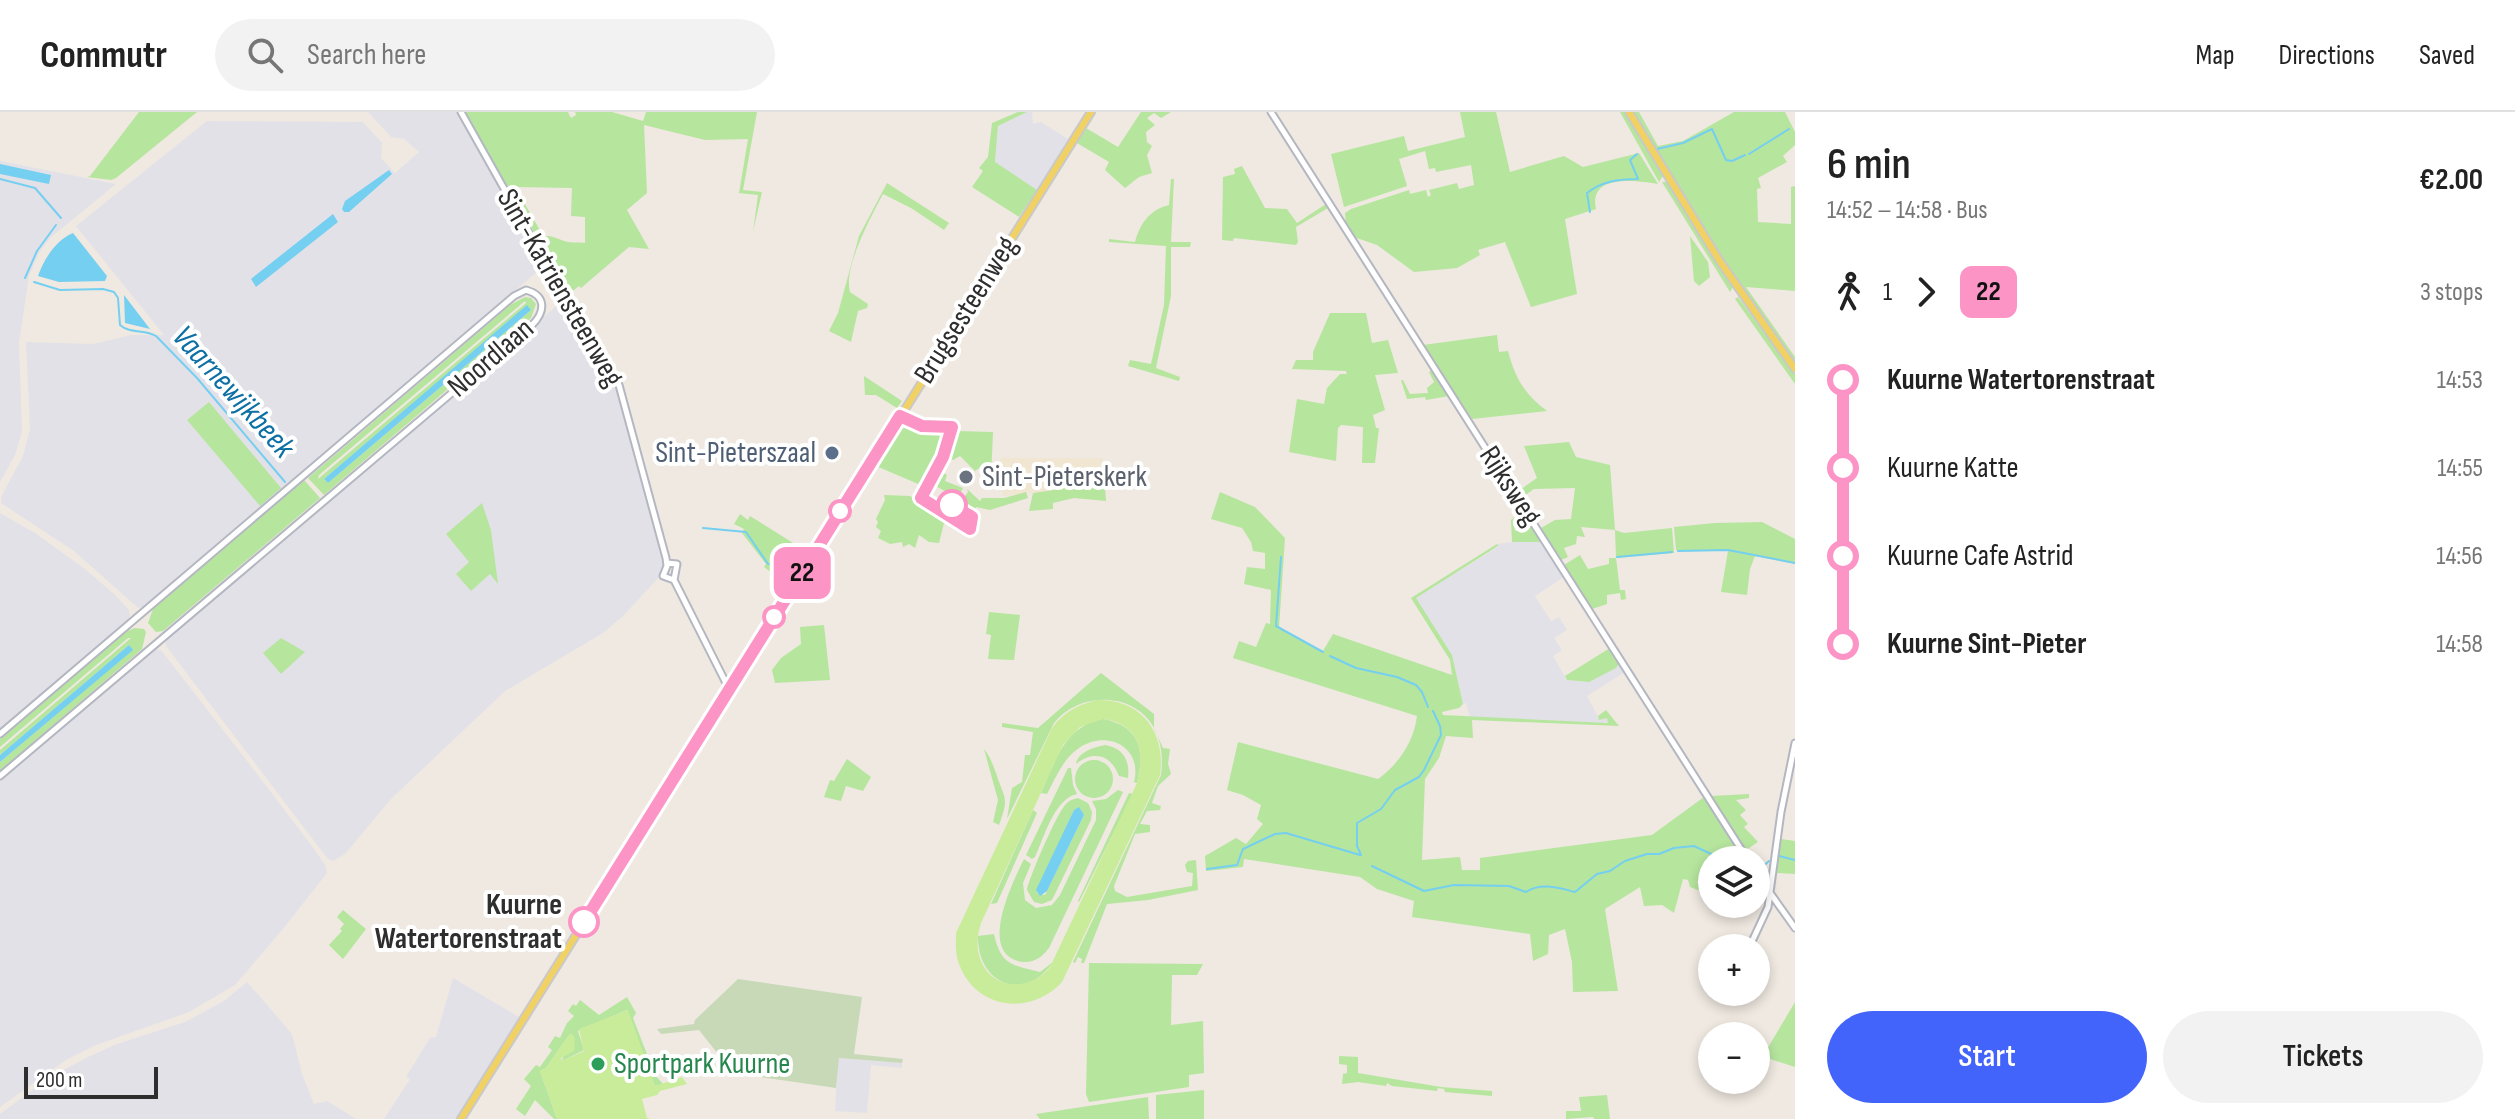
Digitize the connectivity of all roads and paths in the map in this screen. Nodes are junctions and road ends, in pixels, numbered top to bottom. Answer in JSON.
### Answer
{"nodes":[{"id":1,"x":461,"y":112,"type":"edge"},
{"id":2,"x":1091,"y":112,"type":"edge"},
{"id":3,"x":1271,"y":112,"type":"edge"},
{"id":4,"x":1629,"y":112,"type":"edge"},
{"id":5,"x":1795,"y":369,"type":"edge"},
{"id":6,"x":667,"y":563,"type":"junction"},
{"id":7,"x":674,"y":580,"type":"junction"},
{"id":8,"x":729,"y":689,"type":"junction"},
{"id":9,"x":0,"y":734,"type":"edge"},
{"id":10,"x":1795,"y":743,"type":"edge"},
{"id":11,"x":0,"y":776,"type":"edge"},
{"id":12,"x":1739,"y":846,"type":"edge"},
{"id":13,"x":1772,"y":873,"type":"joint"},
{"id":14,"x":1770,"y":896,"type":"joint"},
{"id":15,"x":1795,"y":928,"type":"edge"},
{"id":16,"x":461,"y":1119,"type":"edge"}],
"edges":[{"from":1,"to":6,"type":"street","name":"Sint-Katriensteenweg"},
{"from":2,"to":8,"type":"main road","name":"Brugsesteenweg"},
{"from":3,"to":12,"type":"street","name":"Rijksweg"},
{"from":4,"to":5,"type":"main road"},
{"from":6,"to":7,"type":"street"},
{"from":6,"to":7,"type":"street"},
{"from":7,"to":8,"type":"street"},
{"from":8,"to":16,"type":"main road","name":"Brugsesteenweg"},
{"from":9,"to":11,"type":"street","name":"Noordlaan"},
{"from":10,"to":13,"type":"street"},
{"from":13,"to":14,"type":"street"},
{"from":14,"to":15,"type":"street"}]}
